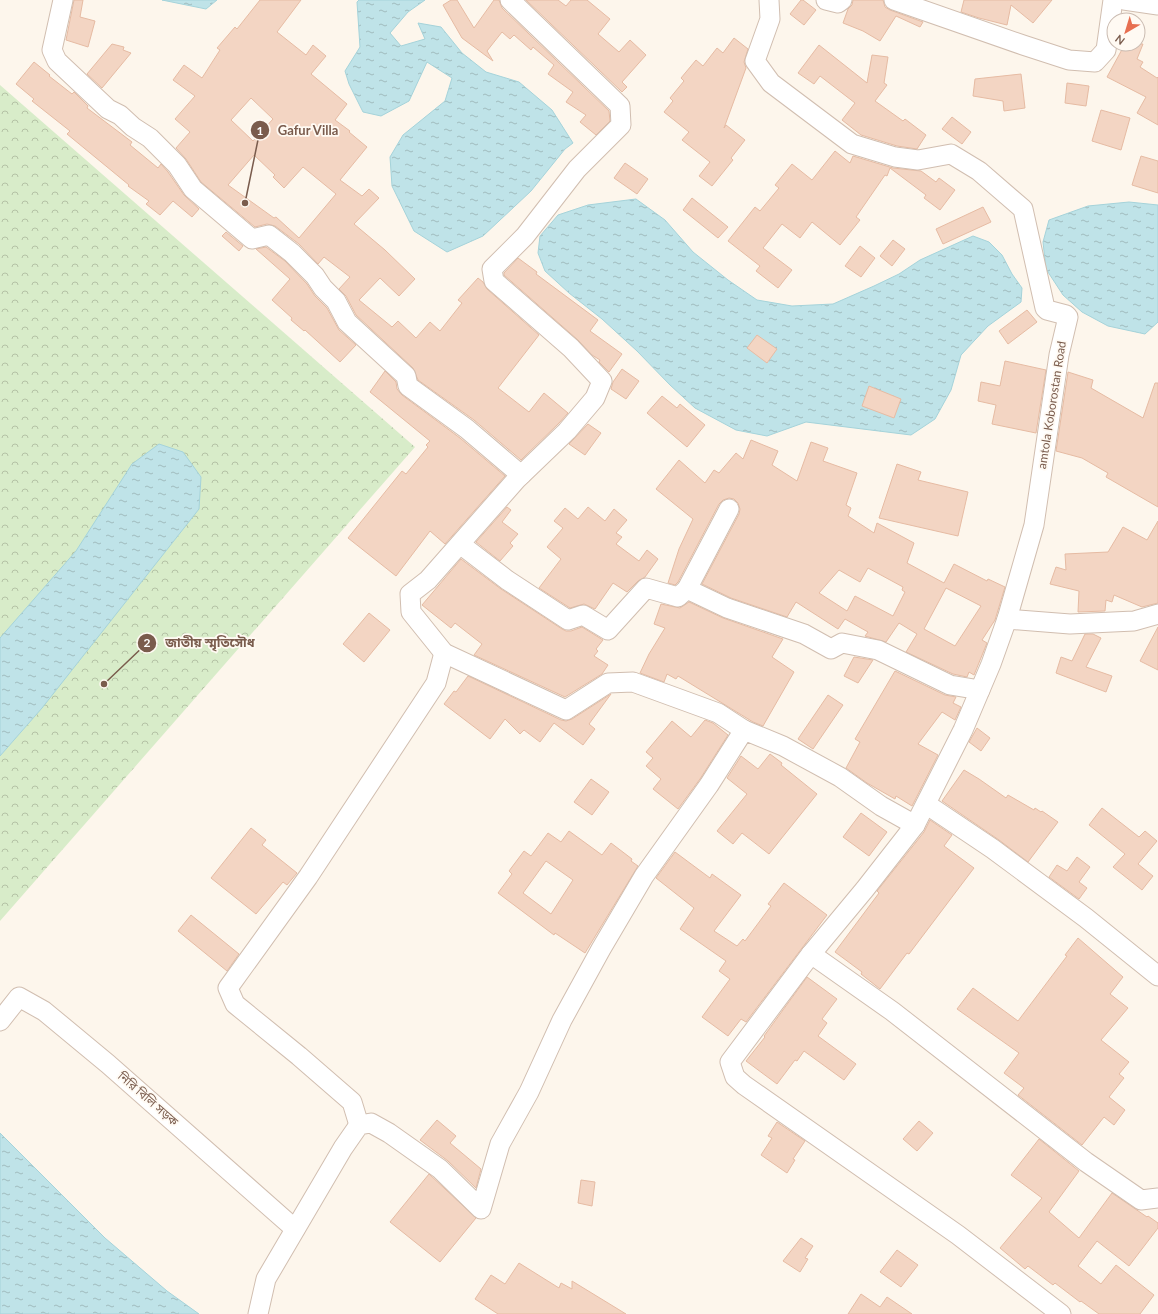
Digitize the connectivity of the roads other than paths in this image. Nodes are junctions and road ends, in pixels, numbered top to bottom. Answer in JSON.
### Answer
{"nodes":[{"id":1,"x":63,"y":0,"type":"edge"},
{"id":2,"x":510,"y":0,"type":"edge"},
{"id":3,"x":770,"y":0,"type":"edge"},
{"id":4,"x":826,"y":0,"type":"edge"},
{"id":5,"x":842,"y":0,"type":"edge"},
{"id":6,"x":894,"y":0,"type":"edge"},
{"id":7,"x":1113,"y":0,"type":"edge"},
{"id":8,"x":1124,"y":0,"type":"edge"},
{"id":9,"x":1158,"y":4,"type":"edge"},
{"id":10,"x":522,"y":475,"type":"junction"},
{"id":11,"x":729,"y":509,"type":"dead end"},
{"id":12,"x":460,"y":544,"type":"junction"},
{"id":13,"x":687,"y":589,"type":"junction"},
{"id":14,"x":1158,"y":614,"type":"edge"},
{"id":15,"x":1007,"y":619,"type":"junction"},
{"id":16,"x":444,"y":654,"type":"junction"},
{"id":17,"x":980,"y":690,"type":"junction"},
{"id":18,"x":744,"y":730,"type":"junction"},
{"id":19,"x":926,"y":804,"type":"junction"},
{"id":20,"x":914,"y":825,"type":"junction"},
{"id":21,"x":811,"y":954,"type":"junction"},
{"id":22,"x":1158,"y":976,"type":"edge"},
{"id":23,"x":0,"y":1021,"type":"edge"},
{"id":24,"x":359,"y":1126,"type":"junction"},
{"id":25,"x":1158,"y":1198,"type":"edge"},
{"id":26,"x":295,"y":1229,"type":"junction"},
{"id":27,"x":258,"y":1314,"type":"edge"},
{"id":28,"x":1061,"y":1314,"type":"edge"}],
"edges":[{"from":1,"to":10,"type":"street"},
{"from":2,"to":10,"type":"street"},
{"from":3,"to":15,"type":"street","name":"amtola Koborostan Road"},
{"from":4,"to":5,"type":"street"},
{"from":6,"to":7,"type":"street"},
{"from":8,"to":9,"type":"street"},
{"from":10,"to":12,"type":"street"},
{"from":11,"to":13,"type":"street"},
{"from":12,"to":13,"type":"street"},
{"from":12,"to":16,"type":"street"},
{"from":13,"to":17,"type":"street"},
{"from":14,"to":15,"type":"street"},
{"from":15,"to":17,"type":"street"},
{"from":16,"to":18,"type":"street"},
{"from":16,"to":24,"type":"street"},
{"from":17,"to":19,"type":"street"},
{"from":18,"to":20,"type":"street"},
{"from":18,"to":24,"type":"street"},
{"from":19,"to":20,"type":"street"},
{"from":19,"to":22,"type":"street"},
{"from":20,"to":21,"type":"street"},
{"from":21,"to":25,"type":"street"},
{"from":21,"to":28,"type":"street"},
{"from":23,"to":26,"type":"street","name":"নিরি বিলি সড়ক"},
{"from":24,"to":26,"type":"street"},
{"from":26,"to":27,"type":"street"}]}
